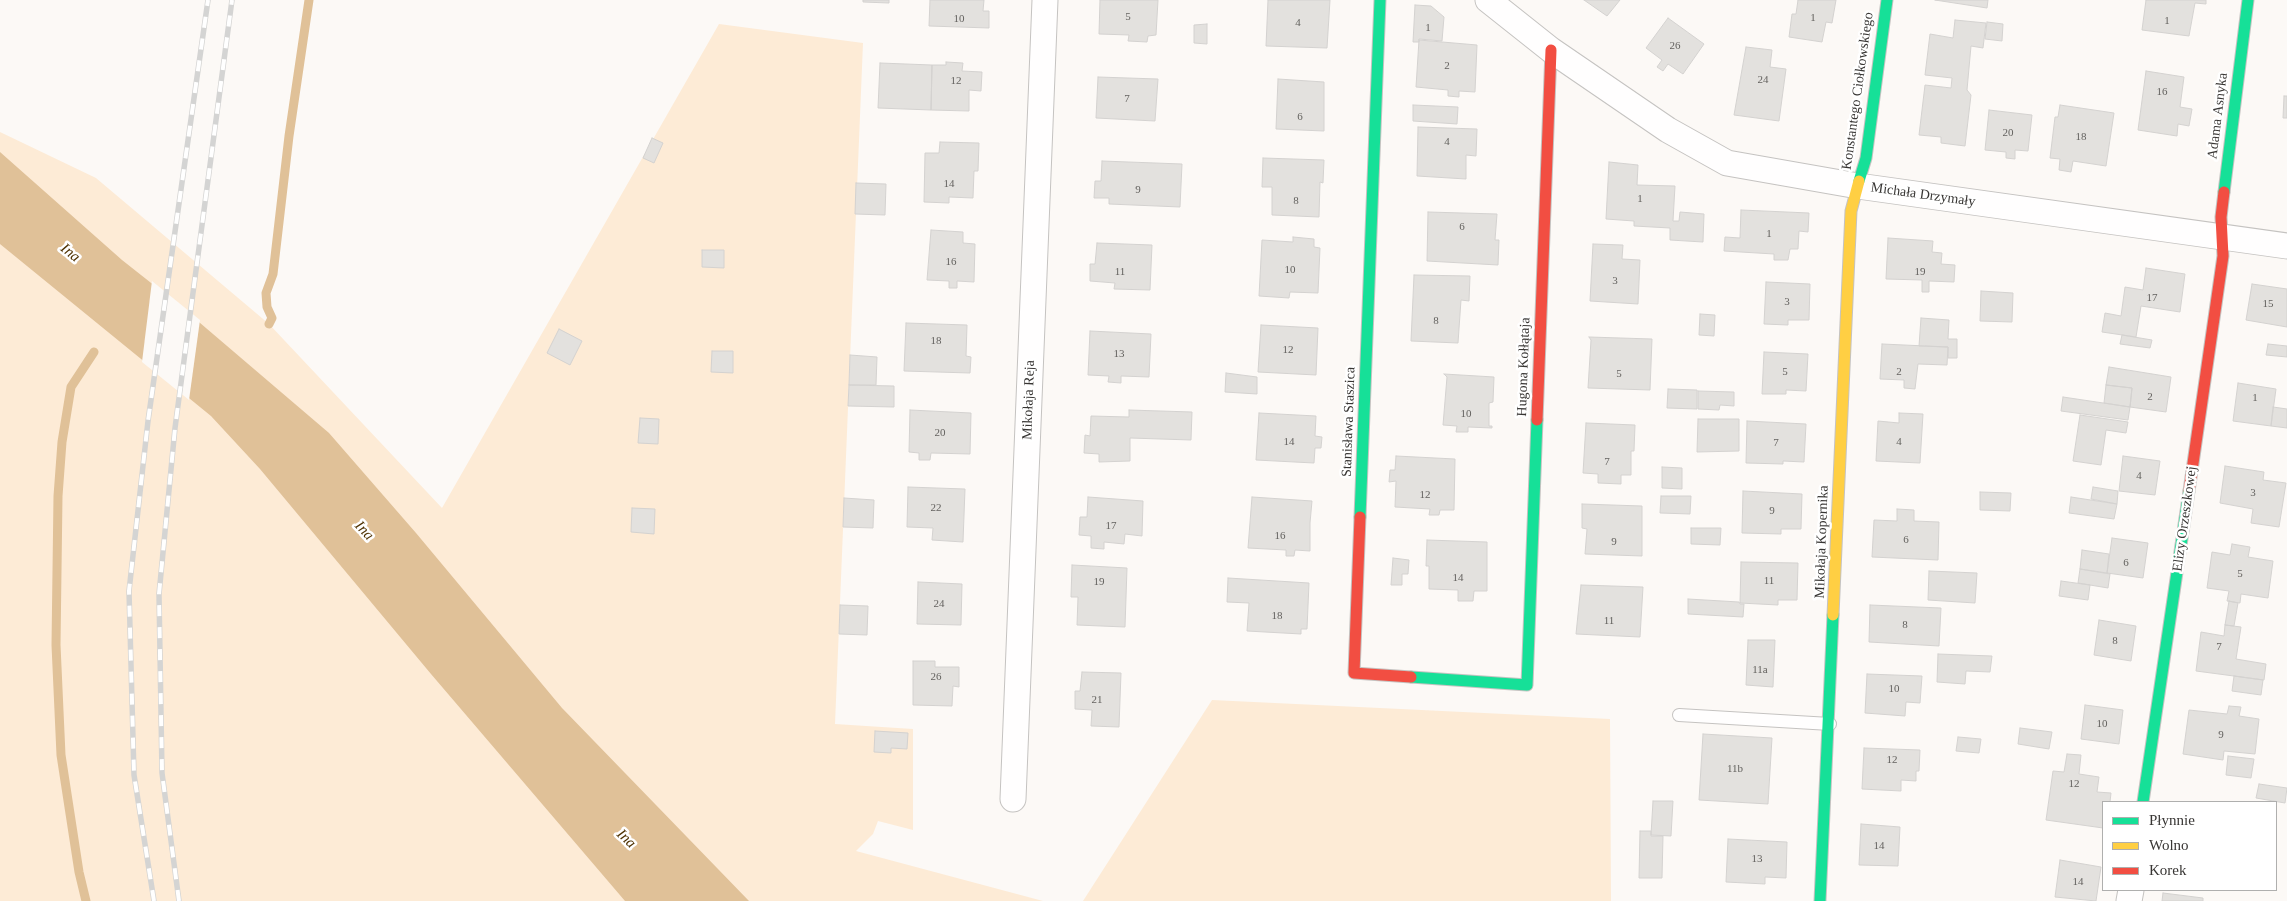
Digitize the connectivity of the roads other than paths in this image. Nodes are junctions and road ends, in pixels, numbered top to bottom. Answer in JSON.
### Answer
{"nodes":[{"id":1,"x":1045,"y":0,"type":"edge"},
{"id":2,"x":1380,"y":0,"type":"edge"},
{"id":3,"x":1488,"y":0,"type":"edge"},
{"id":4,"x":1886,"y":0,"type":"edge"},
{"id":5,"x":2248,"y":0,"type":"edge"},
{"id":6,"x":1551,"y":50,"type":"junction"},
{"id":7,"x":1858,"y":186,"type":"junction"},
{"id":8,"x":2222,"y":236,"type":"junction"},
{"id":9,"x":2287,"y":246,"type":"edge"},
{"id":10,"x":1526,"y":685,"type":"joint"},
{"id":11,"x":1678,"y":715,"type":"dead end"},
{"id":12,"x":1830,"y":724,"type":"junction"},
{"id":13,"x":1013,"y":799,"type":"dead end"},
{"id":14,"x":2143,"y":801,"type":"edge"},
{"id":15,"x":1820,"y":901,"type":"edge"}],
"edges":[{"from":1,"to":13,"type":"street","name":"Mikołaja Reja"},
{"from":2,"to":10,"type":"street","name":"Stanisława Staszica"},
{"from":3,"to":6,"type":"street","name":"Michała Drzymały"},
{"from":4,"to":7,"type":"street","name":"Konstantego Ciołkowskiego"},
{"from":5,"to":8,"type":"street","name":"Adama Asnyka"},
{"from":6,"to":7,"type":"street","name":"Michała Drzymały"},
{"from":6,"to":10,"type":"street","name":"Hugona Kołłątaja"},
{"from":7,"to":8,"type":"street","name":"Michała Drzymały"},
{"from":7,"to":12,"type":"street","name":"Mikołaja Kopernika"},
{"from":8,"to":9,"type":"street","name":"Michała Drzymały"},
{"from":8,"to":14,"type":"street","name":"Elizy Orzeszkowej"},
{"from":11,"to":12,"type":"lane"},
{"from":12,"to":15,"type":"street","name":"Mikołaja Kopernika"}]}
